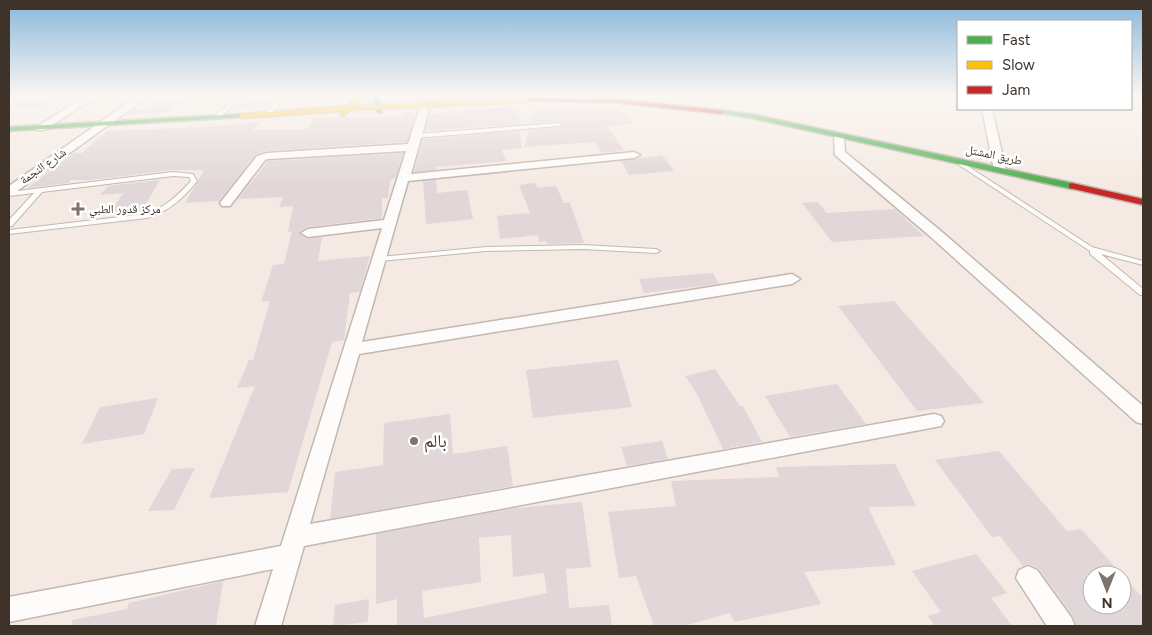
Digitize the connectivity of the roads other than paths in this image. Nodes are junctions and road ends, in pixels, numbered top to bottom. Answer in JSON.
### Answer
{"nodes":[{"id":1,"x":46,"y":125,"type":"edge"},
{"id":2,"x":103,"y":125,"type":"junction"},
{"id":3,"x":109,"y":125,"type":"edge"},
{"id":4,"x":419,"y":125,"type":"edge"},
{"id":5,"x":558,"y":125,"type":"dead end"},
{"id":6,"x":787,"y":125,"type":"edge"},
{"id":7,"x":990,"y":125,"type":"edge"},
{"id":8,"x":40,"y":128,"type":"junction"},
{"id":9,"x":9,"y":130,"type":"edge"},
{"id":10,"x":839,"y":137,"type":"junction"},
{"id":11,"x":414,"y":142,"type":"junction"},
{"id":12,"x":634,"y":155,"type":"dead end"},
{"id":13,"x":956,"y":161,"type":"junction"},
{"id":14,"x":1000,"y":170,"type":"junction"},
{"id":15,"x":405,"y":178,"type":"junction"},
{"id":16,"x":40,"y":190,"type":"junction"},
{"id":17,"x":9,"y":192,"type":"edge"},
{"id":18,"x":1143,"y":202,"type":"edge"},
{"id":19,"x":226,"y":203,"type":"dead end"},
{"id":20,"x":391,"y":223,"type":"junction"},
{"id":21,"x":9,"y":224,"type":"edge"},
{"id":22,"x":9,"y":232,"type":"edge"},
{"id":23,"x":308,"y":232,"type":"dead end"},
{"id":24,"x":1089,"y":249,"type":"junction"},
{"id":25,"x":656,"y":251,"type":"dead end"},
{"id":26,"x":380,"y":259,"type":"junction"},
{"id":27,"x":1143,"y":263,"type":"edge"},
{"id":28,"x":792,"y":279,"type":"dead end"},
{"id":29,"x":1143,"y":293,"type":"edge"},
{"id":30,"x":353,"y":349,"type":"junction"},
{"id":31,"x":1143,"y":417,"type":"edge"},
{"id":32,"x":934,"y":421,"type":"dead end"},
{"id":33,"x":293,"y":546,"type":"junction"},
{"id":34,"x":1028,"y":578,"type":"dead end"},
{"id":35,"x":9,"y":610,"type":"edge"},
{"id":36,"x":268,"y":626,"type":"edge"},
{"id":37,"x":1062,"y":626,"type":"edge"}],
"edges":[{"from":1,"to":8,"type":"street"},
{"from":2,"to":3,"type":"main road","name":"طريق المشتل"},
{"from":2,"to":8,"type":"main road","name":"طريق المشتل"},
{"from":2,"to":17,"type":"street","name":"شارع النجمة"},
{"from":4,"to":11,"type":"street"},
{"from":5,"to":11,"type":"lane"},
{"from":6,"to":10,"type":"main road","name":"طريق المشتل"},
{"from":7,"to":14,"type":"street"},
{"from":8,"to":9,"type":"main road","name":"طريق المشتل"},
{"from":10,"to":13,"type":"main road","name":"طريق المشتل"},
{"from":10,"to":31,"type":"street"},
{"from":11,"to":15,"type":"street"},
{"from":11,"to":19,"type":"street"},
{"from":12,"to":15,"type":"street"},
{"from":13,"to":14,"type":"main road","name":"طريق المشتل"},
{"from":13,"to":24,"type":"lane"},
{"from":14,"to":18,"type":"main road","name":"طريق المشتل"},
{"from":15,"to":20,"type":"street"},
{"from":16,"to":17,"type":"lane"},
{"from":16,"to":21,"type":"lane"},
{"from":16,"to":22,"type":"lane"},
{"from":20,"to":23,"type":"street"},
{"from":20,"to":26,"type":"street"},
{"from":24,"to":27,"type":"lane"},
{"from":24,"to":29,"type":"lane"},
{"from":25,"to":26,"type":"lane"},
{"from":26,"to":30,"type":"street"},
{"from":28,"to":30,"type":"street"},
{"from":30,"to":33,"type":"street"},
{"from":32,"to":33,"type":"street"},
{"from":33,"to":35,"type":"street"},
{"from":33,"to":36,"type":"street"},
{"from":34,"to":37,"type":"street"}]}
